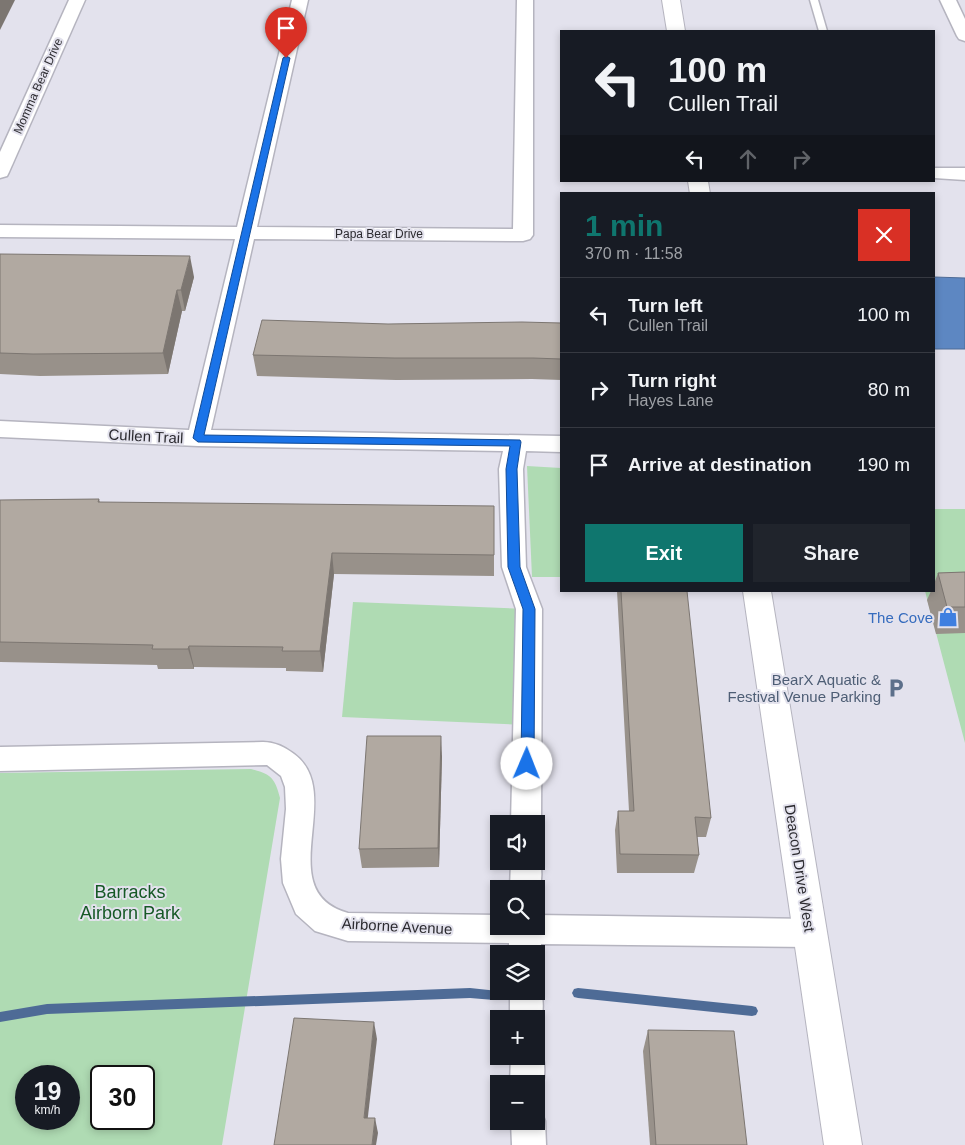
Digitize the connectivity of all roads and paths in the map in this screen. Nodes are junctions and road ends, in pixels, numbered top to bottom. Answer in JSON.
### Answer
{"nodes":[{"id":1,"x":77,"y":0,"type":"edge"},
{"id":2,"x":300,"y":0,"type":"edge"},
{"id":3,"x":525,"y":0,"type":"edge"},
{"id":4,"x":671,"y":0,"type":"edge"},
{"id":5,"x":814,"y":0,"type":"edge"},
{"id":6,"x":948,"y":0,"type":"edge"},
{"id":7,"x":676,"y":30,"type":"edge"},
{"id":8,"x":823,"y":30,"type":"edge"},
{"id":9,"x":965,"y":36,"type":"edge"},
{"id":10,"x":0,"y":172,"type":"edge"},
{"id":11,"x":935,"y":173,"type":"edge"},
{"id":12,"x":965,"y":174,"type":"edge"},
{"id":13,"x":0,"y":231,"type":"edge"},
{"id":14,"x":246,"y":233,"type":"junction"},
{"id":15,"x":0,"y":429,"type":"edge"},
{"id":16,"x":198,"y":438,"type":"junction"},
{"id":17,"x":516,"y":442,"type":"junction"},
{"id":18,"x":560,"y":444,"type":"edge"},
{"id":19,"x":757,"y":592,"type":"edge"},
{"id":20,"x":0,"y":759,"type":"edge"},
{"id":21,"x":526,"y":815,"type":"edge"},
{"id":22,"x":810,"y":933,"type":"junction"},
{"id":23,"x":525,"y":937,"type":"edge"},
{"id":24,"x":528,"y":1130,"type":"edge"},
{"id":25,"x":528,"y":1145,"type":"edge"},
{"id":26,"x":843,"y":1145,"type":"edge"}],
"edges":[{"from":1,"to":10,"type":"street","name":"Momma Bear Drive"},
{"from":2,"to":14,"type":"street"},
{"from":3,"to":14,"type":"street","name":"Papa Bear Drive"},
{"from":4,"to":7,"type":"street"},
{"from":5,"to":8,"type":"lane"},
{"from":6,"to":9,"type":"street"},
{"from":11,"to":12,"type":"street"},
{"from":13,"to":14,"type":"street","name":"Papa Bear Drive"},
{"from":14,"to":16,"type":"street"},
{"from":15,"to":16,"type":"street","name":"Cullen Trail"},
{"from":16,"to":17,"type":"street","name":"Cullen Trail"},
{"from":17,"to":18,"type":"street","name":"Cullen Trail"},
{"from":17,"to":21,"type":"street"},
{"from":19,"to":22,"type":"street","name":"Deacon Drive West"},
{"from":20,"to":23,"type":"street","name":"Airborne Avenue"},
{"from":22,"to":23,"type":"street","name":"Airborne Avenue"},
{"from":22,"to":26,"type":"street","name":"Deacon Drive West"},
{"from":24,"to":25,"type":"street"}]}
